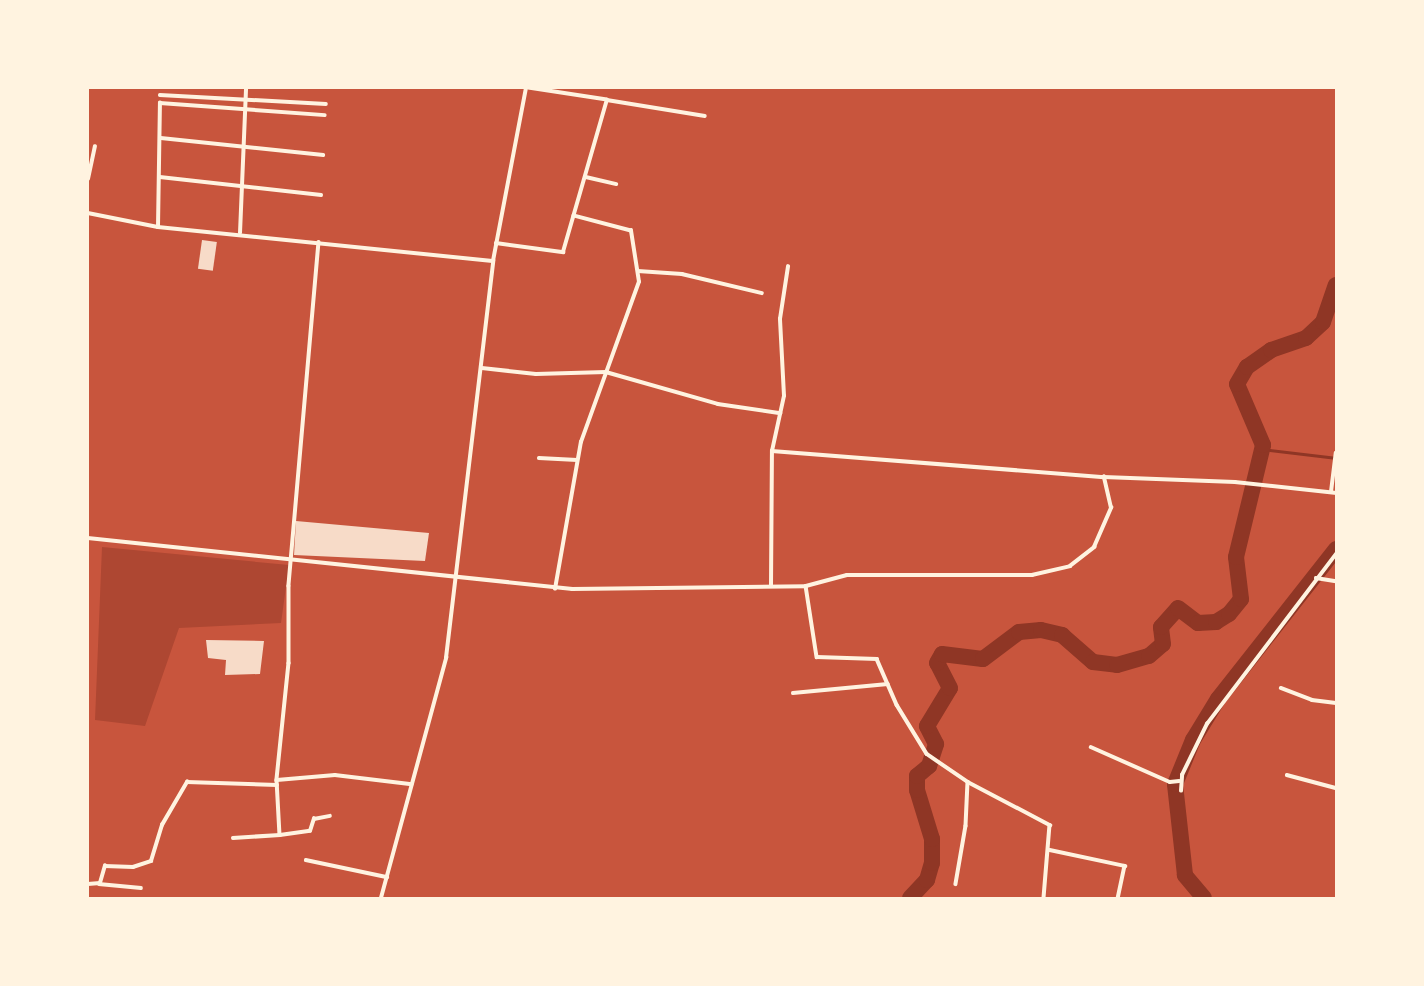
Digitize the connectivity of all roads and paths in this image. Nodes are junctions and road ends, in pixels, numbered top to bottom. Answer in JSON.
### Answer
{"nodes":[{"id":1,"x":160,"y":88,"type":"edge"},
{"id":2,"x":246,"y":88,"type":"edge"},
{"id":3,"x":528,"y":88,"type":"edge"},
{"id":4,"x":160,"y":95,"type":"junction"},
{"id":5,"x":246,"y":98,"type":"junction"},
{"id":6,"x":607,"y":100,"type":"junction"},
{"id":7,"x":284,"y":101,"type":"junction"},
{"id":8,"x":160,"y":103,"type":"junction"},
{"id":9,"x":326,"y":104,"type":"dead end"},
{"id":10,"x":246,"y":110,"type":"junction"},
{"id":11,"x":283,"y":112,"type":"junction"},
{"id":12,"x":325,"y":115,"type":"dead end"},
{"id":13,"x":705,"y":116,"type":"dead end"},
{"id":14,"x":160,"y":138,"type":"junction"},
{"id":15,"x":95,"y":147,"type":"dead end"},
{"id":16,"x":243,"y":149,"type":"junction"},
{"id":17,"x":323,"y":155,"type":"dead end"},
{"id":18,"x":160,"y":177,"type":"junction"},
{"id":19,"x":586,"y":177,"type":"junction"},
{"id":20,"x":88,"y":178,"type":"edge"},
{"id":21,"x":616,"y":184,"type":"dead end"},
{"id":22,"x":241,"y":188,"type":"junction"},
{"id":23,"x":321,"y":195,"type":"dead end"},
{"id":24,"x":88,"y":213,"type":"edge"},
{"id":25,"x":574,"y":216,"type":"junction"},
{"id":26,"x":158,"y":227,"type":"junction"},
{"id":27,"x":240,"y":233,"type":"junction"},
{"id":28,"x":319,"y":242,"type":"junction"},
{"id":29,"x":496,"y":243,"type":"junction"},
{"id":30,"x":493,"y":261,"type":"junction"},
{"id":31,"x":788,"y":267,"type":"dead end"},
{"id":32,"x":638,"y":271,"type":"junction"},
{"id":33,"x":762,"y":293,"type":"dead end"},
{"id":34,"x":482,"y":368,"type":"junction"},
{"id":35,"x":606,"y":372,"type":"junction"},
{"id":36,"x":780,"y":413,"type":"junction"},
{"id":37,"x":772,"y":451,"type":"junction"},
{"id":38,"x":1336,"y":455,"type":"edge"},
{"id":39,"x":539,"y":458,"type":"dead end"},
{"id":40,"x":577,"y":460,"type":"junction"},
{"id":41,"x":1104,"y":477,"type":"junction"},
{"id":42,"x":1331,"y":492,"type":"junction"},
{"id":43,"x":1336,"y":493,"type":"edge"},
{"id":44,"x":88,"y":538,"type":"edge"},
{"id":45,"x":1336,"y":554,"type":"edge"},
{"id":46,"x":291,"y":558,"type":"junction"},
{"id":47,"x":453,"y":576,"type":"junction"},
{"id":48,"x":1316,"y":578,"type":"junction"},
{"id":49,"x":1336,"y":582,"type":"edge"},
{"id":50,"x":771,"y":586,"type":"junction"},
{"id":51,"x":806,"y":586,"type":"junction"},
{"id":52,"x":555,"y":589,"type":"junction"},
{"id":53,"x":888,"y":684,"type":"junction"},
{"id":54,"x":1281,"y":688,"type":"dead end"},
{"id":55,"x":793,"y":693,"type":"dead end"},
{"id":56,"x":1336,"y":703,"type":"edge"},
{"id":57,"x":1091,"y":747,"type":"dead end"},
{"id":58,"x":1287,"y":775,"type":"dead end"},
{"id":59,"x":277,"y":782,"type":"junction"},
{"id":60,"x":968,"y":782,"type":"junction"},
{"id":61,"x":1179,"y":782,"type":"junction"},
{"id":62,"x":412,"y":785,"type":"junction"},
{"id":63,"x":1336,"y":788,"type":"edge"},
{"id":64,"x":1181,"y":791,"type":"dead end"},
{"id":65,"x":330,"y":816,"type":"dead end"},
{"id":66,"x":280,"y":835,"type":"junction"},
{"id":67,"x":233,"y":838,"type":"dead end"},
{"id":68,"x":1050,"y":850,"type":"junction"},
{"id":69,"x":306,"y":860,"type":"dead end"},
{"id":70,"x":387,"y":877,"type":"junction"},
{"id":71,"x":88,"y":884,"type":"edge"},
{"id":72,"x":97,"y":884,"type":"junction"},
{"id":73,"x":956,"y":884,"type":"dead end"},
{"id":74,"x":141,"y":888,"type":"dead end"},
{"id":75,"x":381,"y":898,"type":"edge"},
{"id":76,"x":1044,"y":898,"type":"edge"},
{"id":77,"x":1118,"y":898,"type":"edge"}],
"edges":[{"from":1,"to":4,"type":"street"},
{"from":2,"to":5,"type":"street"},
{"from":3,"to":6,"type":"street"},
{"from":3,"to":29,"type":"street"},
{"from":4,"to":5,"type":"street"},
{"from":4,"to":8,"type":"street"},
{"from":5,"to":7,"type":"street"},
{"from":5,"to":10,"type":"street"},
{"from":6,"to":13,"type":"street"},
{"from":6,"to":19,"type":"street"},
{"from":7,"to":9,"type":"street"},
{"from":7,"to":11,"type":"street"},
{"from":8,"to":10,"type":"street"},
{"from":8,"to":14,"type":"street"},
{"from":10,"to":11,"type":"street"},
{"from":10,"to":16,"type":"street"},
{"from":11,"to":12,"type":"street"},
{"from":14,"to":16,"type":"street"},
{"from":14,"to":18,"type":"street"},
{"from":15,"to":20,"type":"street"},
{"from":16,"to":17,"type":"street"},
{"from":16,"to":22,"type":"street"},
{"from":18,"to":22,"type":"street"},
{"from":18,"to":26,"type":"street"},
{"from":19,"to":21,"type":"street"},
{"from":19,"to":25,"type":"street"},
{"from":22,"to":23,"type":"street"},
{"from":22,"to":27,"type":"street"},
{"from":24,"to":26,"type":"street"},
{"from":25,"to":29,"type":"street"},
{"from":25,"to":32,"type":"street"},
{"from":26,"to":27,"type":"street"},
{"from":27,"to":28,"type":"street"},
{"from":28,"to":30,"type":"street"},
{"from":28,"to":46,"type":"street"},
{"from":29,"to":30,"type":"street"},
{"from":30,"to":34,"type":"street"},
{"from":31,"to":36,"type":"street"},
{"from":32,"to":33,"type":"street"},
{"from":32,"to":35,"type":"street"},
{"from":34,"to":35,"type":"street"},
{"from":34,"to":47,"type":"street"},
{"from":35,"to":36,"type":"street"},
{"from":35,"to":40,"type":"street"},
{"from":36,"to":37,"type":"street"},
{"from":37,"to":41,"type":"street"},
{"from":37,"to":50,"type":"street"},
{"from":38,"to":42,"type":"street"},
{"from":39,"to":40,"type":"street"},
{"from":40,"to":52,"type":"street"},
{"from":41,"to":42,"type":"street"},
{"from":41,"to":51,"type":"street"},
{"from":42,"to":43,"type":"street"},
{"from":44,"to":46,"type":"street"},
{"from":45,"to":48,"type":"street"},
{"from":46,"to":47,"type":"street"},
{"from":46,"to":59,"type":"street"},
{"from":47,"to":52,"type":"street"},
{"from":47,"to":62,"type":"street"},
{"from":48,"to":49,"type":"street"},
{"from":48,"to":61,"type":"street"},
{"from":50,"to":51,"type":"street"},
{"from":50,"to":52,"type":"street"},
{"from":51,"to":53,"type":"street"},
{"from":53,"to":55,"type":"street"},
{"from":53,"to":60,"type":"street"},
{"from":54,"to":56,"type":"street"},
{"from":57,"to":61,"type":"street"},
{"from":58,"to":63,"type":"street"},
{"from":59,"to":62,"type":"street"},
{"from":59,"to":66,"type":"street"},
{"from":59,"to":72,"type":"street"},
{"from":60,"to":68,"type":"street"},
{"from":60,"to":73,"type":"street"},
{"from":61,"to":64,"type":"street"},
{"from":62,"to":70,"type":"street"},
{"from":65,"to":66,"type":"street"},
{"from":66,"to":67,"type":"street"},
{"from":68,"to":76,"type":"street"},
{"from":68,"to":77,"type":"street"},
{"from":69,"to":70,"type":"street"},
{"from":70,"to":75,"type":"street"},
{"from":71,"to":72,"type":"street"},
{"from":72,"to":74,"type":"street"}]}
